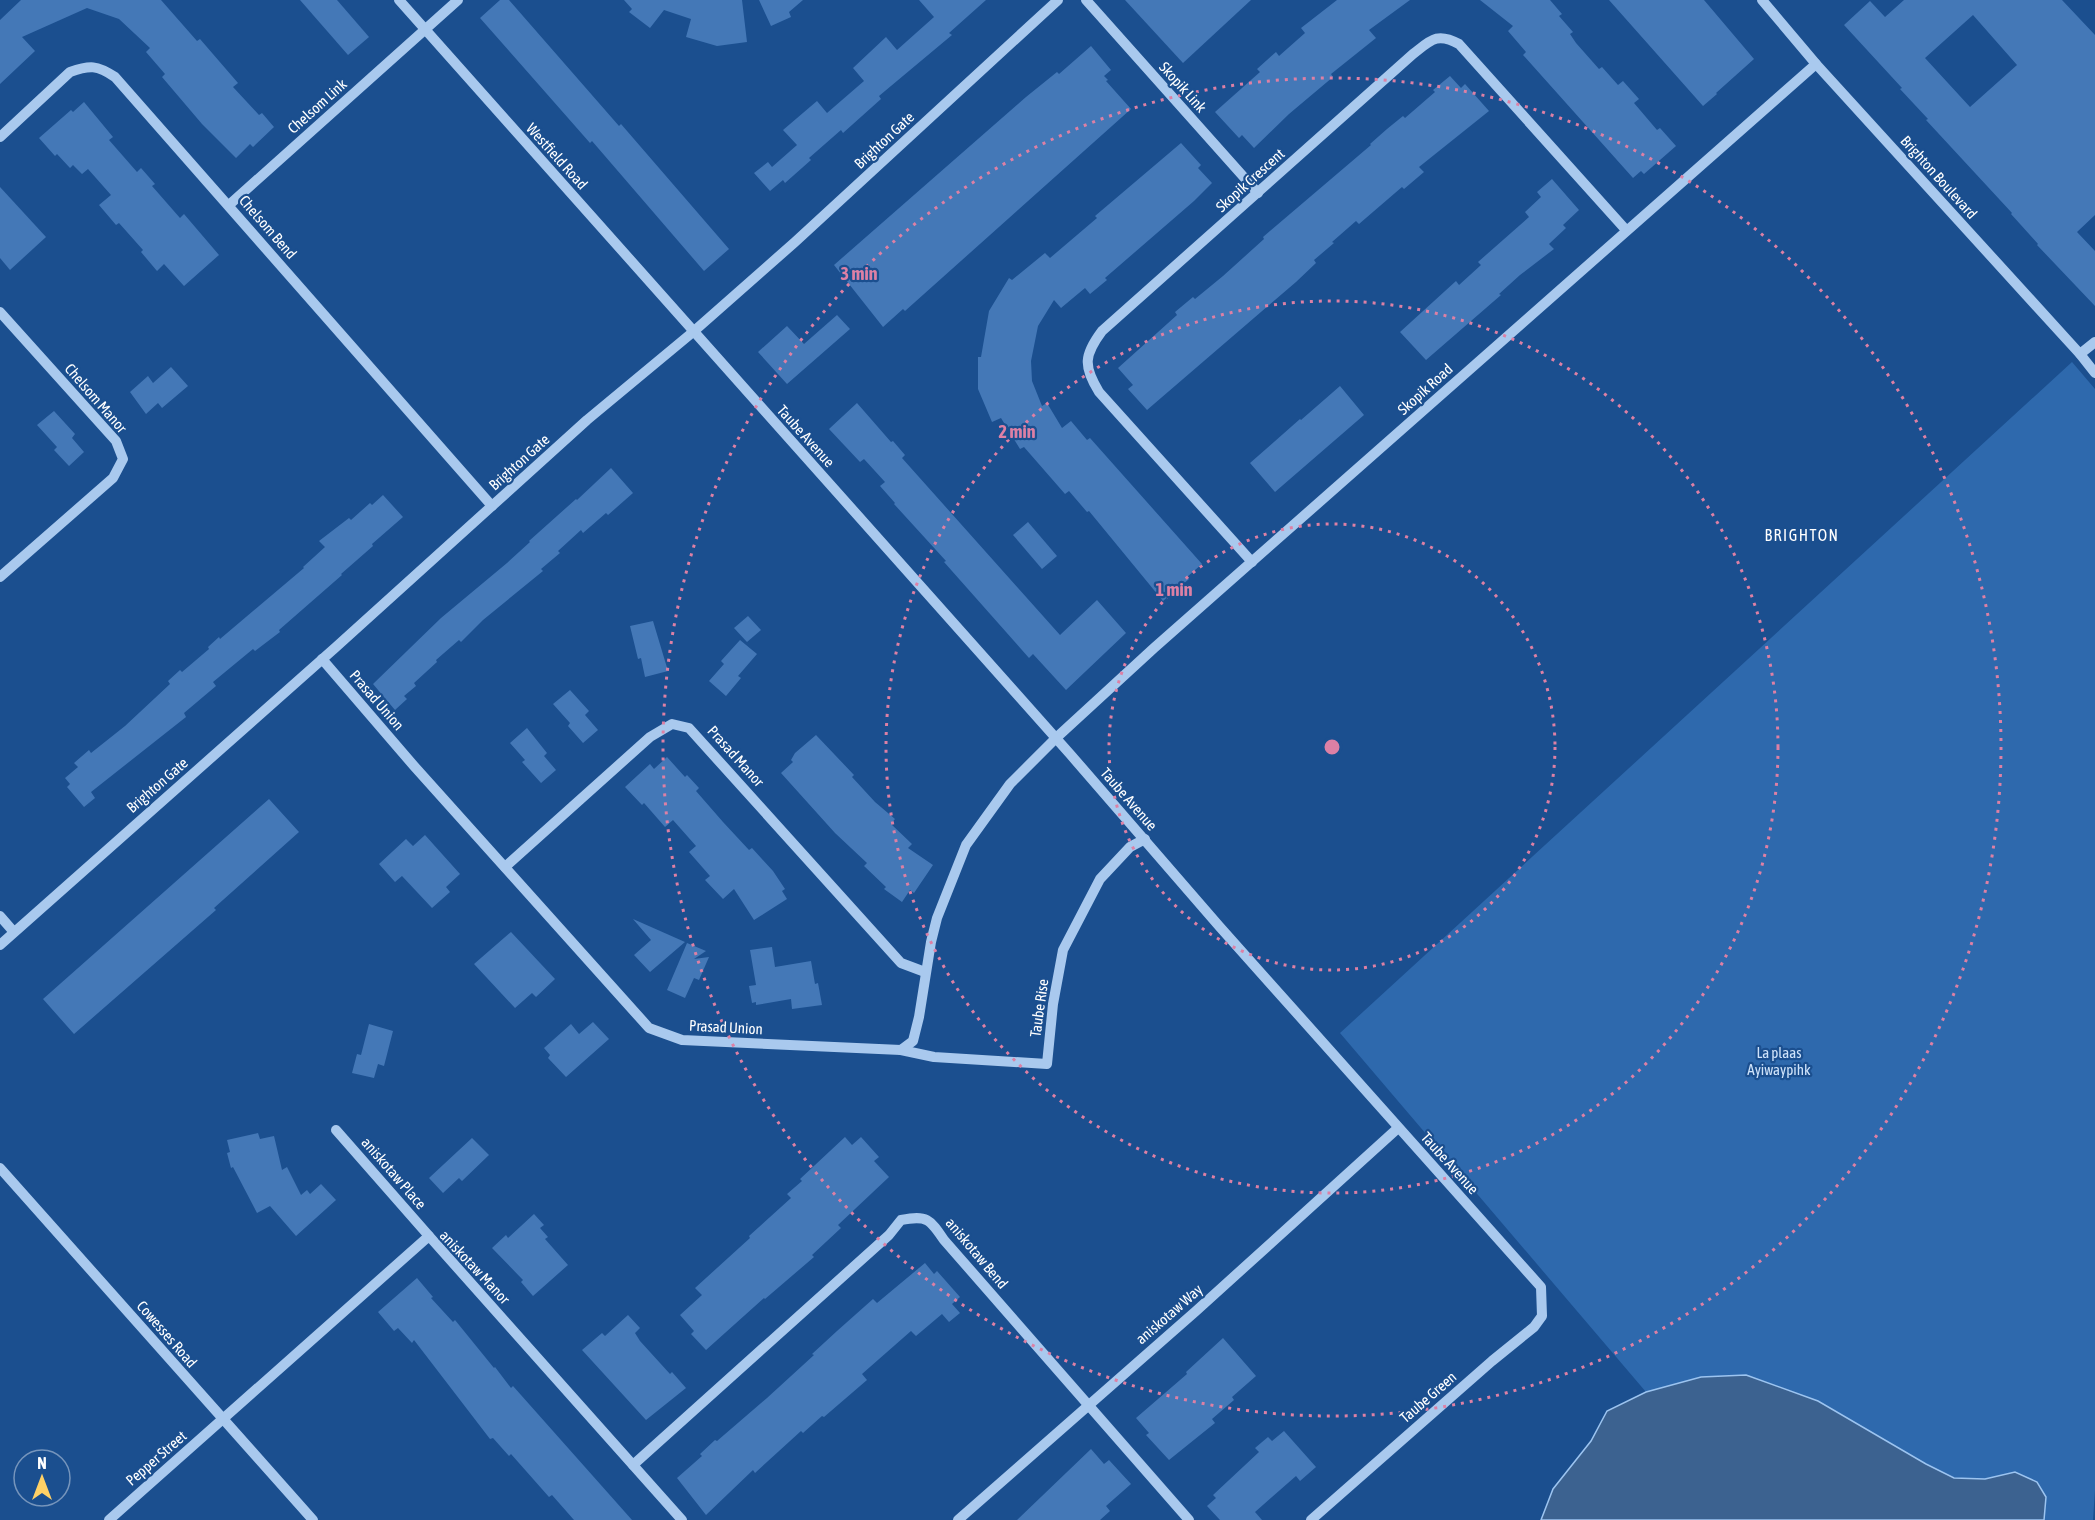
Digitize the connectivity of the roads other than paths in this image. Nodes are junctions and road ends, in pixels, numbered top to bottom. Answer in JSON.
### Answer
{"nodes":[{"id":1,"x":399,"y":0,"type":"edge"},
{"id":2,"x":458,"y":0,"type":"edge"},
{"id":3,"x":1058,"y":0,"type":"edge"},
{"id":4,"x":1086,"y":0,"type":"edge"},
{"id":5,"x":1762,"y":0,"type":"edge"},
{"id":6,"x":425,"y":30,"type":"junction"},
{"id":7,"x":1815,"y":64,"type":"junction"},
{"id":8,"x":0,"y":136,"type":"edge"},
{"id":9,"x":1258,"y":193,"type":"junction"},
{"id":10,"x":229,"y":205,"type":"junction"},
{"id":11,"x":1626,"y":230,"type":"junction"},
{"id":12,"x":0,"y":312,"type":"edge"},
{"id":13,"x":693,"y":332,"type":"junction"},
{"id":14,"x":2095,"y":342,"type":"edge"},
{"id":15,"x":2080,"y":354,"type":"junction"},
{"id":16,"x":2095,"y":373,"type":"edge"},
{"id":17,"x":492,"y":506,"type":"junction"},
{"id":18,"x":1252,"y":562,"type":"junction"},
{"id":19,"x":0,"y":577,"type":"edge"},
{"id":20,"x":322,"y":659,"type":"junction"},
{"id":21,"x":1056,"y":738,"type":"junction"},
{"id":22,"x":1145,"y":839,"type":"junction"},
{"id":23,"x":505,"y":867,"type":"junction"},
{"id":24,"x":0,"y":916,"type":"edge"},
{"id":25,"x":13,"y":931,"type":"junction"},
{"id":26,"x":0,"y":945,"type":"edge"},
{"id":27,"x":925,"y":972,"type":"junction"},
{"id":28,"x":901,"y":1050,"type":"junction"},
{"id":29,"x":1398,"y":1128,"type":"junction"},
{"id":30,"x":336,"y":1130,"type":"dead end"},
{"id":31,"x":0,"y":1168,"type":"edge"},
{"id":32,"x":429,"y":1236,"type":"junction"},
{"id":33,"x":1541,"y":1287,"type":"joint"},
{"id":34,"x":1088,"y":1404,"type":"junction"},
{"id":35,"x":223,"y":1419,"type":"junction"},
{"id":36,"x":633,"y":1465,"type":"junction"},
{"id":37,"x":109,"y":1520,"type":"edge"},
{"id":38,"x":313,"y":1520,"type":"edge"},
{"id":39,"x":681,"y":1520,"type":"edge"},
{"id":40,"x":958,"y":1520,"type":"edge"},
{"id":41,"x":1189,"y":1520,"type":"edge"},
{"id":42,"x":1311,"y":1520,"type":"edge"}],
"edges":[{"from":1,"to":6,"type":"street","name":"Westfield Road"},
{"from":2,"to":6,"type":"street","name":"Chelsom Link"},
{"from":3,"to":13,"type":"street","name":"Brighton Gate"},
{"from":4,"to":9,"type":"street","name":"Skopik Link"},
{"from":5,"to":7,"type":"street","name":"Brighton Boulevard"},
{"from":6,"to":10,"type":"street","name":"Chelsom Link"},
{"from":6,"to":13,"type":"street","name":"Westfield Road"},
{"from":7,"to":11,"type":"street","name":"Skopik Road"},
{"from":7,"to":15,"type":"street","name":"Brighton Boulevard"},
{"from":8,"to":10,"type":"street","name":"Chelsom Bend"},
{"from":9,"to":11,"type":"street","name":"Skopik Crescent"},
{"from":9,"to":18,"type":"street","name":"Skopik Crescent"},
{"from":10,"to":17,"type":"street","name":"Chelsom Bend"},
{"from":11,"to":18,"type":"street","name":"Skopik Road"},
{"from":12,"to":19,"type":"street","name":"Chelsom Manor"},
{"from":13,"to":17,"type":"street","name":"Brighton Gate"},
{"from":13,"to":21,"type":"street","name":"Taube Avenue"},
{"from":14,"to":15,"type":"street"},
{"from":15,"to":16,"type":"street","name":"Brighton Boulevard"},
{"from":17,"to":20,"type":"street","name":"Brighton Gate"},
{"from":18,"to":21,"type":"street","name":"Skopik Road"},
{"from":20,"to":23,"type":"street","name":"Prasad Union"},
{"from":20,"to":25,"type":"street","name":"Brighton Gate"},
{"from":21,"to":22,"type":"street","name":"Taube Avenue"},
{"from":21,"to":27,"type":"street"},
{"from":22,"to":28,"type":"street","name":"Taube Rise"},
{"from":22,"to":29,"type":"street","name":"Taube Avenue"},
{"from":23,"to":27,"type":"street","name":"Prasad Manor"},
{"from":23,"to":28,"type":"street","name":"Prasad Union"},
{"from":24,"to":25,"type":"street"},
{"from":25,"to":26,"type":"street","name":"Brighton Gate"},
{"from":27,"to":28,"type":"street"},
{"from":29,"to":33,"type":"street","name":"Taube Avenue"},
{"from":29,"to":34,"type":"street","name":"aniskotaw Way"},
{"from":30,"to":32,"type":"street","name":"aniskotaw Place"},
{"from":31,"to":35,"type":"street","name":"Cowesses Road"},
{"from":32,"to":35,"type":"street","name":"aniskotaw Manor"},
{"from":32,"to":36,"type":"street","name":"aniskotaw Manor"},
{"from":33,"to":42,"type":"street","name":"Taube Green"},
{"from":34,"to":36,"type":"street","name":"aniskotaw Bend"},
{"from":34,"to":40,"type":"street","name":"aniskotaw Way"},
{"from":34,"to":41,"type":"street","name":"aniskotaw Bend"},
{"from":35,"to":37,"type":"street","name":"Pepper Street"},
{"from":35,"to":38,"type":"street","name":"Cowesses Road"},
{"from":36,"to":39,"type":"street","name":"aniskotaw Manor"}]}
